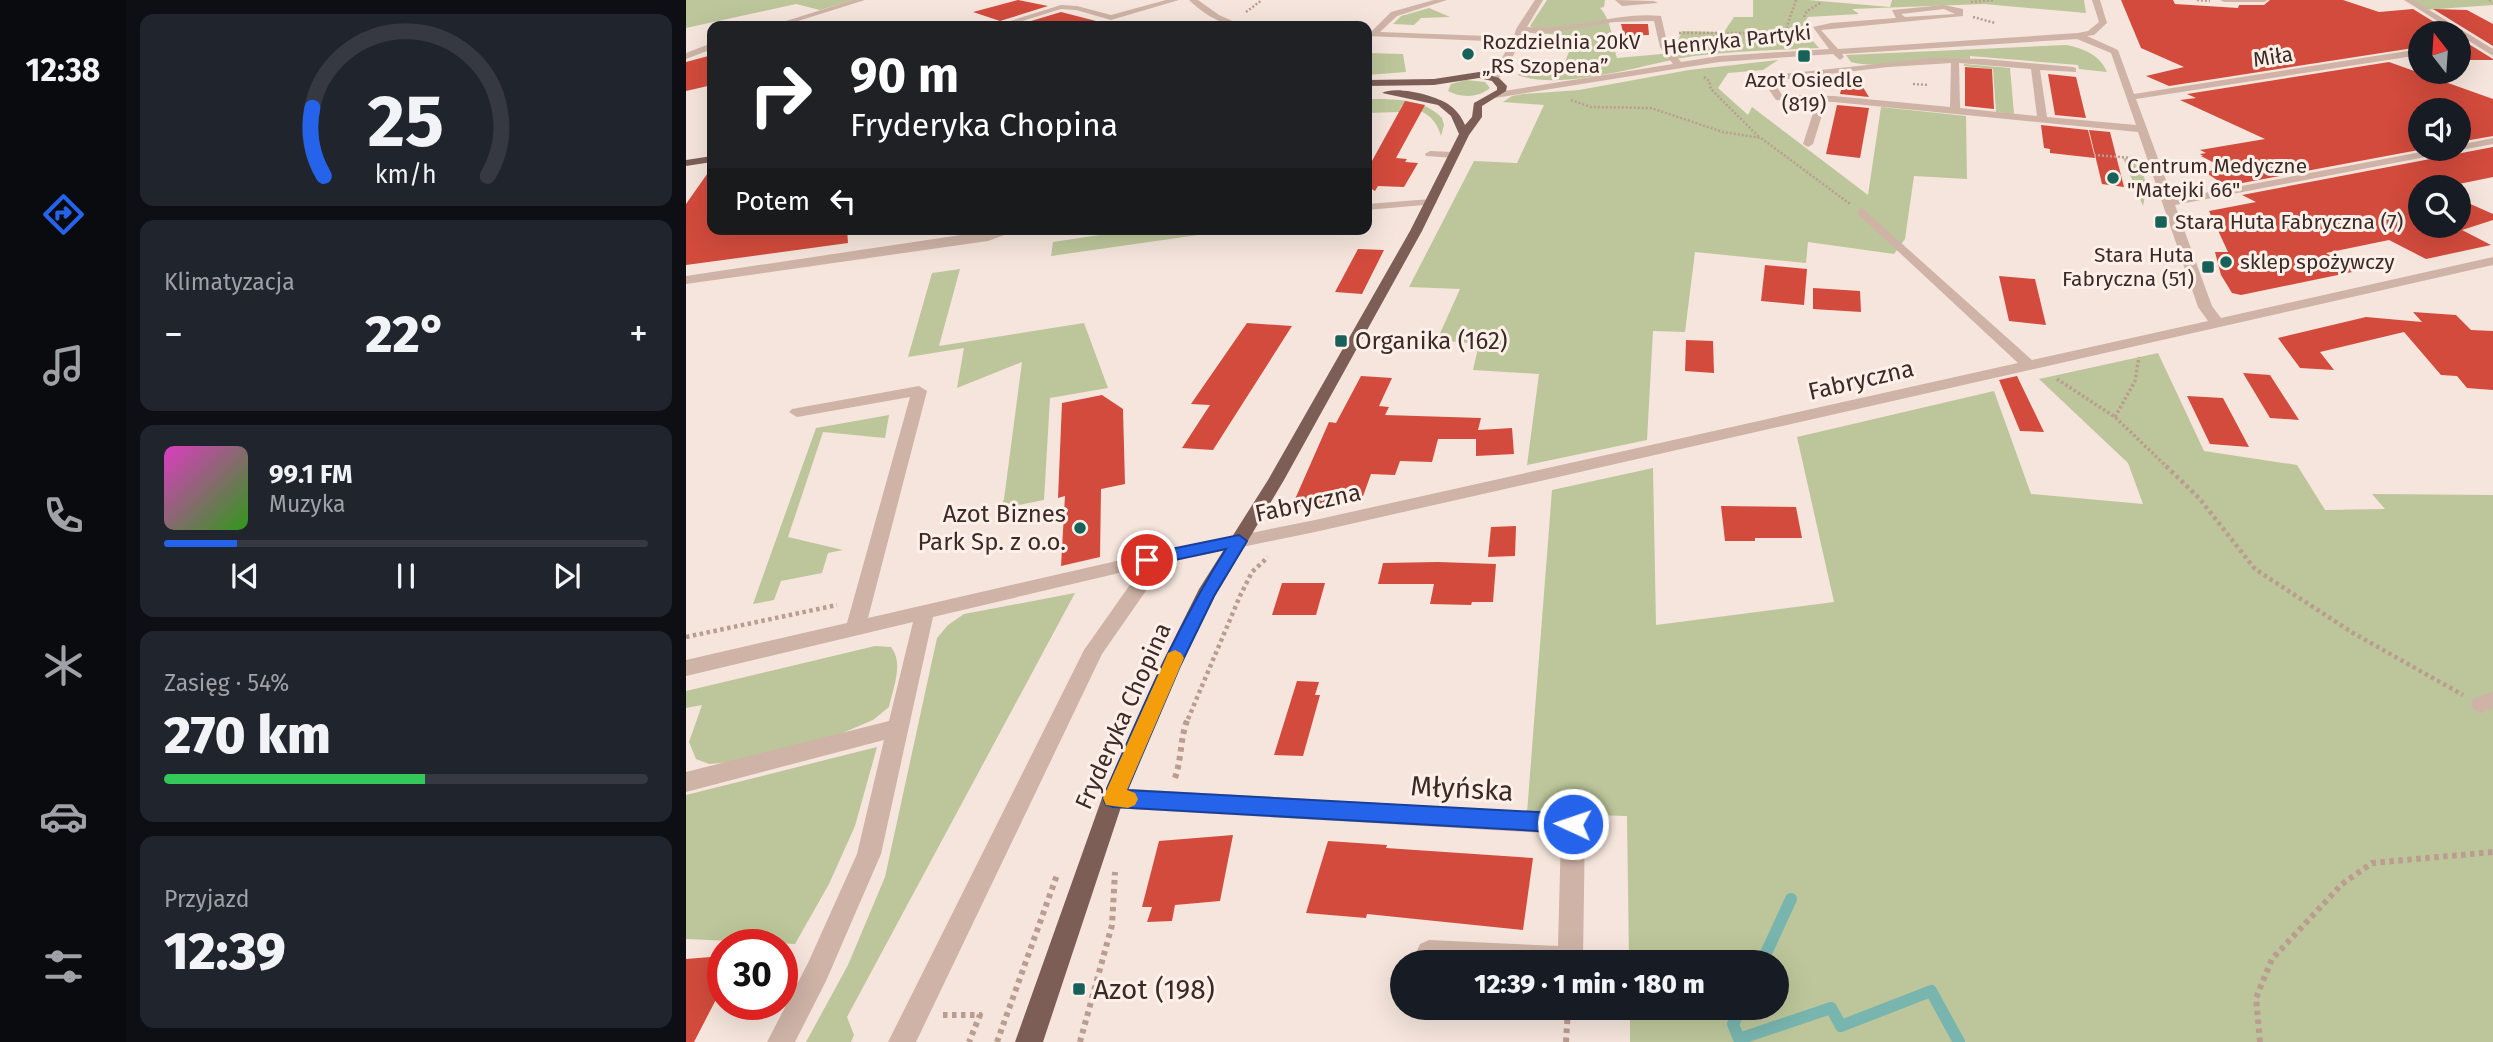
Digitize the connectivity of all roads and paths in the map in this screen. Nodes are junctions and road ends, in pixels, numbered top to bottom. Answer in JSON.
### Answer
{"nodes":[{"id":1,"x":861,"y":0,"type":"edge"},
{"id":2,"x":1175,"y":0,"type":"edge"},
{"id":3,"x":1214,"y":0,"type":"edge"},
{"id":4,"x":1262,"y":0,"type":"edge"},
{"id":5,"x":1443,"y":0,"type":"edge"},
{"id":6,"x":1539,"y":0,"type":"edge"},
{"id":7,"x":1619,"y":0,"type":"edge"},
{"id":8,"x":1796,"y":0,"type":"edge"},
{"id":9,"x":2096,"y":0,"type":"edge"},
{"id":10,"x":2224,"y":0,"type":"edge"},
{"id":11,"x":2264,"y":0,"type":"edge"},
{"id":12,"x":2408,"y":0,"type":"edge"},
{"id":13,"x":1197,"y":2,"type":"edge"},
{"id":14,"x":1654,"y":3,"type":"dead end"},
{"id":15,"x":1244,"y":14,"type":"dead end"},
{"id":16,"x":1903,"y":20,"type":"junction"},
{"id":17,"x":791,"y":21,"type":"edge"},
{"id":18,"x":1015,"y":21,"type":"edge"},
{"id":19,"x":1227,"y":21,"type":"edge"},
{"id":20,"x":1520,"y":29,"type":"junction"},
{"id":21,"x":1372,"y":32,"type":"edge"},
{"id":22,"x":1660,"y":32,"type":"junction"},
{"id":23,"x":1784,"y":32,"type":"junction"},
{"id":24,"x":1799,"y":33,"type":"dead end"},
{"id":25,"x":1372,"y":34,"type":"edge"},
{"id":26,"x":2078,"y":36,"type":"junction"},
{"id":27,"x":1515,"y":40,"type":"junction"},
{"id":28,"x":2476,"y":43,"type":"junction"},
{"id":29,"x":2471,"y":44,"type":"edge"},
{"id":30,"x":707,"y":48,"type":"edge"},
{"id":31,"x":1836,"y":51,"type":"junction"},
{"id":32,"x":2493,"y":53,"type":"edge"},
{"id":33,"x":1509,"y":54,"type":"junction"},
{"id":34,"x":2408,"y":54,"type":"edge"},
{"id":35,"x":686,"y":56,"type":"edge"},
{"id":36,"x":1955,"y":60,"type":"junction"},
{"id":37,"x":1678,"y":64,"type":"junction"},
{"id":38,"x":2035,"y":67,"type":"junction"},
{"id":39,"x":1853,"y":70,"type":"junction"},
{"id":40,"x":2073,"y":70,"type":"dead end"},
{"id":41,"x":1700,"y":74,"type":"dead end"},
{"id":42,"x":1479,"y":76,"type":"junction"},
{"id":43,"x":1497,"y":81,"type":"junction"},
{"id":44,"x":1372,"y":83,"type":"edge"},
{"id":45,"x":1913,"y":84,"type":"dead end"},
{"id":46,"x":1560,"y":85,"type":"junction"},
{"id":47,"x":1928,"y":85,"type":"dead end"},
{"id":48,"x":1436,"y":87,"type":"junction"},
{"id":49,"x":1372,"y":91,"type":"edge"},
{"id":50,"x":1372,"y":92,"type":"edge"},
{"id":51,"x":1490,"y":97,"type":"junction"},
{"id":52,"x":2131,"y":97,"type":"junction"},
{"id":53,"x":1779,"y":98,"type":"junction"},
{"id":54,"x":1569,"y":99,"type":"dead end"},
{"id":55,"x":1472,"y":100,"type":"dead end"},
{"id":56,"x":1955,"y":111,"type":"junction"},
{"id":57,"x":2042,"y":119,"type":"junction"},
{"id":58,"x":2142,"y":129,"type":"junction"},
{"id":59,"x":1464,"y":134,"type":"junction"},
{"id":60,"x":1761,"y":138,"type":"junction"},
{"id":61,"x":2493,"y":141,"type":"edge"},
{"id":62,"x":1808,"y":144,"type":"dead end"},
{"id":63,"x":2471,"y":146,"type":"edge"},
{"id":64,"x":1430,"y":154,"type":"dead end"},
{"id":65,"x":1454,"y":155,"type":"junction"},
{"id":66,"x":2094,"y":155,"type":"dead end"},
{"id":67,"x":2408,"y":157,"type":"edge"},
{"id":68,"x":2141,"y":159,"type":"dead end"},
{"id":69,"x":707,"y":160,"type":"edge"},
{"id":70,"x":686,"y":163,"type":"edge"},
{"id":71,"x":707,"y":169,"type":"edge"},
{"id":72,"x":686,"y":172,"type":"edge"},
{"id":73,"x":1431,"y":202,"type":"junction"},
{"id":74,"x":2168,"y":203,"type":"junction"},
{"id":75,"x":1372,"y":207,"type":"edge"},
{"id":76,"x":1862,"y":212,"type":"joint"},
{"id":77,"x":995,"y":235,"type":"edge"},
{"id":78,"x":2493,"y":261,"type":"edge"},
{"id":79,"x":686,"y":280,"type":"edge"},
{"id":80,"x":2218,"y":324,"type":"junction"},
{"id":81,"x":2140,"y":351,"type":"dead end"},
{"id":82,"x":2030,"y":366,"type":"junction"},
{"id":83,"x":797,"y":412,"type":"dead end"},
{"id":84,"x":2115,"y":417,"type":"junction"},
{"id":85,"x":1239,"y":541,"type":"junction"},
{"id":86,"x":1275,"y":551,"type":"dead end"},
{"id":87,"x":1147,"y":560,"type":"junction"},
{"id":88,"x":862,"y":600,"type":"junction"},
{"id":89,"x":925,"y":610,"type":"junction"},
{"id":90,"x":856,"y":627,"type":"junction"},
{"id":91,"x":686,"y":637,"type":"edge"},
{"id":92,"x":686,"y":668,"type":"edge"},
{"id":93,"x":2487,"y":702,"type":"edge"},
{"id":94,"x":898,"y":728,"type":"junction"},
{"id":95,"x":686,"y":782,"type":"edge"},
{"id":96,"x":1113,"y":798,"type":"junction"},
{"id":97,"x":1166,"y":801,"type":"junction"},
{"id":98,"x":2493,"y":852,"type":"edge"},
{"id":99,"x":1118,"y":860,"type":"dead end"},
{"id":100,"x":1570,"y":950,"type":"edge"},
{"id":101,"x":914,"y":1016,"type":"junction"},
{"id":102,"x":1567,"y":1020,"type":"edge"},
{"id":103,"x":781,"y":1042,"type":"edge"},
{"id":104,"x":902,"y":1042,"type":"edge"},
{"id":105,"x":969,"y":1042,"type":"edge"},
{"id":106,"x":1029,"y":1042,"type":"edge"},
{"id":107,"x":1080,"y":1042,"type":"edge"},
{"id":108,"x":1566,"y":1042,"type":"edge"},
{"id":109,"x":2260,"y":1042,"type":"edge"}],
"edges":[{"from":1,"to":17,"type":"street"},
{"from":2,"to":18,"type":"street"},
{"from":3,"to":13,"type":"street"},
{"from":4,"to":15,"type":"path"},
{"from":5,"to":21,"type":"street"},
{"from":6,"to":20,"type":"street","name":"Fryderyka Chopina"},
{"from":7,"to":14,"type":"street"},
{"from":8,"to":23,"type":"path"},
{"from":9,"to":26,"type":"street"},
{"from":10,"to":11,"type":"street"},
{"from":12,"to":28,"type":"street"},
{"from":13,"to":19,"type":"street"},
{"from":16,"to":16,"type":"street","name":"Henryka Partyki"},
{"from":16,"to":31,"type":"street","name":"Henryka Partyki"},
{"from":20,"to":22,"type":"street"},
{"from":20,"to":27,"type":"street","name":"Fryderyka Chopina"},
{"from":22,"to":23,"type":"path"},
{"from":22,"to":37,"type":"street"},
{"from":23,"to":24,"type":"path"},
{"from":25,"to":27,"type":"street"},
{"from":26,"to":31,"type":"street","name":"Henryka Partyki"},
{"from":26,"to":52,"type":"street"},
{"from":27,"to":33,"type":"street","name":"Fryderyka Chopina"},
{"from":28,"to":29,"type":"street"},
{"from":28,"to":32,"type":"street"},
{"from":30,"to":35,"type":"street"},
{"from":31,"to":37,"type":"street","name":"Henryka Partyki"},
{"from":31,"to":39,"type":"street","name":"Henryka Partyki"},
{"from":33,"to":42,"type":"street"},
{"from":33,"to":43,"type":"street","name":"Fryderyka Chopina"},
{"from":34,"to":52,"type":"street","name":"Miła"},
{"from":36,"to":38,"type":"street","name":"Henryka Partyki"},
{"from":36,"to":39,"type":"street","name":"Henryka Partyki"},
{"from":36,"to":56,"type":"street"},
{"from":37,"to":46,"type":"street","name":"Henryka Partyki"},
{"from":38,"to":40,"type":"street","name":"Henryka Partyki"},
{"from":38,"to":57,"type":"street"},
{"from":39,"to":53,"type":"street","name":"Henryka Partyki"},
{"from":41,"to":60,"type":"path"},
{"from":42,"to":43,"type":"main road"},
{"from":42,"to":48,"type":"main road"},
{"from":43,"to":46,"type":"street"},
{"from":43,"to":51,"type":"main road","name":"Fryderyka Chopina"},
{"from":44,"to":48,"type":"main road"},
{"from":45,"to":47,"type":"path"},
{"from":46,"to":51,"type":"street"},
{"from":48,"to":49,"type":"main road"},
{"from":48,"to":59,"type":"main road"},
{"from":50,"to":59,"type":"main road"},
{"from":51,"to":55,"type":"main road"},
{"from":51,"to":59,"type":"main road","name":"Fryderyka Chopina"},
{"from":52,"to":58,"type":"street"},
{"from":53,"to":56,"type":"street"},
{"from":53,"to":62,"type":"street"},
{"from":54,"to":60,"type":"path"},
{"from":56,"to":57,"type":"street"},
{"from":57,"to":58,"type":"street"},
{"from":58,"to":74,"type":"street"},
{"from":59,"to":65,"type":"main road","name":"Fryderyka Chopina"},
{"from":60,"to":76,"type":"path"},
{"from":61,"to":63,"type":"street"},
{"from":64,"to":65,"type":"street"},
{"from":65,"to":73,"type":"main road","name":"Fryderyka Chopina"},
{"from":66,"to":68,"type":"path"},
{"from":67,"to":74,"type":"street"},
{"from":69,"to":70,"type":"main road"},
{"from":71,"to":72,"type":"main road"},
{"from":73,"to":75,"type":"street"},
{"from":73,"to":85,"type":"main road","name":"Fryderyka Chopina"},
{"from":74,"to":80,"type":"street"},
{"from":76,"to":82,"type":"street"},
{"from":77,"to":79,"type":"street"},
{"from":78,"to":80,"type":"street","name":"Fabryczna"},
{"from":80,"to":82,"type":"street","name":"Fabryczna"},
{"from":81,"to":84,"type":"path"},
{"from":82,"to":84,"type":"path"},
{"from":82,"to":85,"type":"street","name":"Fabryczna"},
{"from":83,"to":88,"type":"street"},
{"from":84,"to":93,"type":"path"},
{"from":85,"to":87,"type":"street","name":"Fabryczna"},
{"from":85,"to":96,"type":"main road","name":"Fryderyka Chopina"},
{"from":86,"to":97,"type":"path"},
{"from":87,"to":89,"type":"street","name":"Fabryczna"},
{"from":87,"to":101,"type":"street"},
{"from":88,"to":90,"type":"street"},
{"from":88,"to":91,"type":"path"},
{"from":89,"to":90,"type":"street","name":"Fabryczna"},
{"from":89,"to":94,"type":"street"},
{"from":90,"to":92,"type":"street","name":"Fabryczna"},
{"from":94,"to":95,"type":"street"},
{"from":94,"to":103,"type":"street"},
{"from":96,"to":97,"type":"street","name":"Młyńska"},
{"from":96,"to":106,"type":"main road","name":"Fryderyka Chopina"},
{"from":97,"to":100,"type":"street","name":"Młyńska"},
{"from":98,"to":109,"type":"path"},
{"from":99,"to":107,"type":"path"},
{"from":101,"to":104,"type":"street"},
{"from":101,"to":105,"type":"path"},
{"from":102,"to":108,"type":"path"}]}
